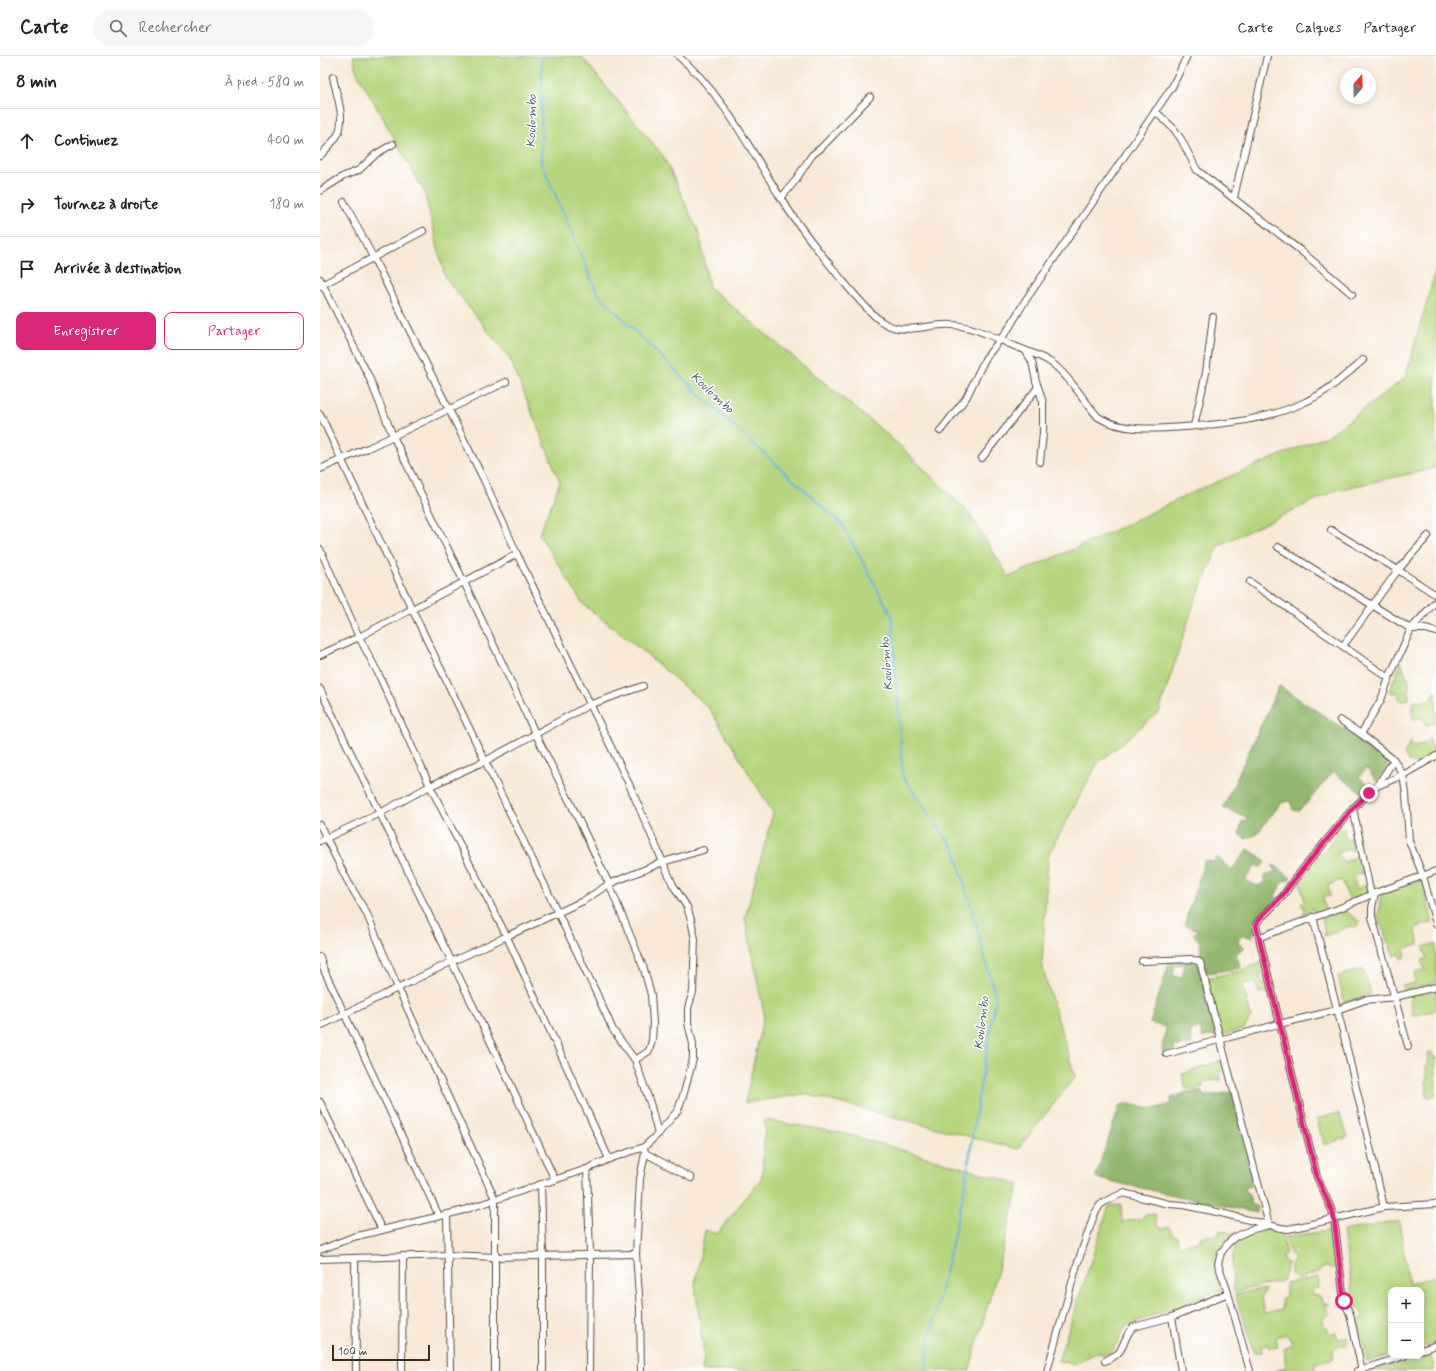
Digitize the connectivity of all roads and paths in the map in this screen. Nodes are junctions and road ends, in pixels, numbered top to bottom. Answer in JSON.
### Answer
{"nodes":[{"id":1,"x":678,"y":56,"type":"edge"},
{"id":2,"x":1187,"y":56,"type":"edge"},
{"id":3,"x":1267,"y":56,"type":"edge"},
{"id":4,"x":332,"y":77,"type":"dead end"},
{"id":5,"x":870,"y":97,"type":"dead end"},
{"id":6,"x":1155,"y":111,"type":"junction"},
{"id":7,"x":393,"y":144,"type":"dead end"},
{"id":8,"x":320,"y":156,"type":"edge"},
{"id":9,"x":320,"y":191,"type":"edge"},
{"id":10,"x":1234,"y":197,"type":"junction"},
{"id":11,"x":781,"y":198,"type":"junction"},
{"id":12,"x":344,"y":202,"type":"dead end"},
{"id":13,"x":424,"y":231,"type":"dead end"},
{"id":14,"x":373,"y":257,"type":"junction"},
{"id":15,"x":321,"y":283,"type":"edge"},
{"id":16,"x":1352,"y":294,"type":"dead end"},
{"id":17,"x":1213,"y":317,"type":"dead end"},
{"id":18,"x":999,"y":339,"type":"junction"},
{"id":19,"x":1025,"y":350,"type":"junction"},
{"id":20,"x":1363,"y":360,"type":"dead end"},
{"id":21,"x":506,"y":382,"type":"dead end"},
{"id":22,"x":1038,"y":387,"type":"junction"},
{"id":23,"x":448,"y":410,"type":"junction"},
{"id":24,"x":320,"y":414,"type":"edge"},
{"id":25,"x":1194,"y":426,"type":"junction"},
{"id":26,"x":940,"y":431,"type":"dead end"},
{"id":27,"x":393,"y":436,"type":"junction"},
{"id":28,"x":982,"y":458,"type":"dead end"},
{"id":29,"x":341,"y":461,"type":"junction"},
{"id":30,"x":1040,"y":462,"type":"dead end"},
{"id":31,"x":320,"y":469,"type":"edge"},
{"id":32,"x":1331,"y":530,"type":"dead end"},
{"id":33,"x":1428,"y":536,"type":"dead end"},
{"id":34,"x":1278,"y":547,"type":"dead end"},
{"id":35,"x":320,"y":549,"type":"edge"},
{"id":36,"x":517,"y":554,"type":"junction"},
{"id":37,"x":1398,"y":570,"type":"junction"},
{"id":38,"x":464,"y":582,"type":"junction"},
{"id":39,"x":1250,"y":582,"type":"dead end"},
{"id":40,"x":1436,"y":595,"type":"edge"},
{"id":41,"x":1436,"y":601,"type":"edge"},
{"id":42,"x":1373,"y":605,"type":"junction"},
{"id":43,"x":412,"y":609,"type":"junction"},
{"id":44,"x":1411,"y":629,"type":"junction"},
{"id":45,"x":1436,"y":632,"type":"edge"},
{"id":46,"x":359,"y":637,"type":"junction"},
{"id":47,"x":1343,"y":646,"type":"junction"},
{"id":48,"x":320,"y":655,"type":"edge"},
{"id":49,"x":1389,"y":678,"type":"junction"},
{"id":50,"x":643,"y":686,"type":"dead end"},
{"id":51,"x":320,"y":689,"type":"edge"},
{"id":52,"x":589,"y":705,"type":"junction"},
{"id":53,"x":1340,"y":720,"type":"dead end"},
{"id":54,"x":1361,"y":734,"type":"junction"},
{"id":55,"x":536,"y":735,"type":"junction"},
{"id":56,"x":1436,"y":756,"type":"edge"},
{"id":57,"x":1394,"y":760,"type":"junction"},
{"id":58,"x":485,"y":762,"type":"junction"},
{"id":59,"x":1402,"y":775,"type":"junction"},
{"id":60,"x":430,"y":786,"type":"junction"},
{"id":61,"x":1377,"y":786,"type":"junction"},
{"id":62,"x":1353,"y":808,"type":"junction"},
{"id":63,"x":380,"y":813,"type":"junction"},
{"id":64,"x":320,"y":825,"type":"edge"},
{"id":65,"x":323,"y":839,"type":"edge"},
{"id":66,"x":703,"y":850,"type":"dead end"},
{"id":67,"x":663,"y":862,"type":"junction"},
{"id":68,"x":1436,"y":871,"type":"edge"},
{"id":69,"x":1423,"y":876,"type":"junction"},
{"id":70,"x":609,"y":884,"type":"junction"},
{"id":71,"x":1373,"y":894,"type":"junction"},
{"id":72,"x":558,"y":913,"type":"junction"},
{"id":73,"x":1313,"y":917,"type":"junction"},
{"id":74,"x":1436,"y":924,"type":"edge"},
{"id":75,"x":506,"y":937,"type":"junction"},
{"id":76,"x":1260,"y":937,"type":"junction"},
{"id":77,"x":320,"y":957,"type":"edge"},
{"id":78,"x":1142,"y":961,"type":"dead end"},
{"id":79,"x":451,"y":962,"type":"junction"},
{"id":80,"x":1436,"y":987,"type":"edge"},
{"id":81,"x":398,"y":988,"type":"junction"},
{"id":82,"x":1395,"y":997,"type":"junction"},
{"id":83,"x":1338,"y":1010,"type":"junction"},
{"id":84,"x":345,"y":1014,"type":"junction"},
{"id":85,"x":1279,"y":1024,"type":"junction"},
{"id":86,"x":320,"y":1026,"type":"edge"},
{"id":87,"x":1220,"y":1040,"type":"junction"},
{"id":88,"x":1408,"y":1046,"type":"dead end"},
{"id":89,"x":1166,"y":1054,"type":"dead end"},
{"id":90,"x":635,"y":1060,"type":"junction"},
{"id":91,"x":320,"y":1102,"type":"edge"},
{"id":92,"x":658,"y":1134,"type":"junction"},
{"id":93,"x":644,"y":1150,"type":"junction"},
{"id":94,"x":609,"y":1159,"type":"junction"},
{"id":95,"x":586,"y":1169,"type":"junction"},
{"id":96,"x":691,"y":1178,"type":"dead end"},
{"id":97,"x":554,"y":1180,"type":"junction"},
{"id":98,"x":541,"y":1184,"type":"junction"},
{"id":99,"x":495,"y":1199,"type":"junction"},
{"id":100,"x":1436,"y":1204,"type":"edge"},
{"id":101,"x":1384,"y":1208,"type":"junction"},
{"id":102,"x":447,"y":1214,"type":"junction"},
{"id":103,"x":440,"y":1216,"type":"junction"},
{"id":104,"x":1334,"y":1218,"type":"junction"},
{"id":105,"x":1269,"y":1225,"type":"junction"},
{"id":106,"x":382,"y":1230,"type":"junction"},
{"id":107,"x":321,"y":1247,"type":"edge"},
{"id":108,"x":590,"y":1254,"type":"junction"},
{"id":109,"x":636,"y":1254,"type":"junction"},
{"id":110,"x":448,"y":1255,"type":"junction"},
{"id":111,"x":543,"y":1255,"type":"junction"},
{"id":112,"x":403,"y":1256,"type":"junction"},
{"id":113,"x":496,"y":1257,"type":"junction"},
{"id":114,"x":355,"y":1258,"type":"junction"},
{"id":115,"x":320,"y":1259,"type":"edge"},
{"id":116,"x":1228,"y":1293,"type":"junction"},
{"id":117,"x":1172,"y":1317,"type":"junction"},
{"id":118,"x":1436,"y":1345,"type":"edge"},
{"id":119,"x":1424,"y":1349,"type":"edge"},
{"id":120,"x":1395,"y":1359,"type":"edge"},
{"id":121,"x":1105,"y":1361,"type":"dead end"},
{"id":122,"x":356,"y":1371,"type":"edge"},
{"id":123,"x":402,"y":1371,"type":"edge"},
{"id":124,"x":450,"y":1371,"type":"edge"},
{"id":125,"x":495,"y":1371,"type":"edge"},
{"id":126,"x":543,"y":1371,"type":"edge"},
{"id":127,"x":589,"y":1371,"type":"edge"},
{"id":128,"x":641,"y":1371,"type":"edge"},
{"id":129,"x":1047,"y":1371,"type":"edge"},
{"id":130,"x":1181,"y":1371,"type":"edge"},
{"id":131,"x":1250,"y":1371,"type":"edge"},
{"id":132,"x":1360,"y":1371,"type":"edge"}],
"edges":[{"from":1,"to":11,"type":"street"},
{"from":2,"to":6,"type":"street"},
{"from":3,"to":10,"type":"street"},
{"from":4,"to":8,"type":"street"},
{"from":5,"to":11,"type":"street"},
{"from":6,"to":10,"type":"street"},
{"from":6,"to":18,"type":"street"},
{"from":7,"to":9,"type":"street"},
{"from":10,"to":16,"type":"street"},
{"from":11,"to":18,"type":"street"},
{"from":12,"to":14,"type":"street"},
{"from":13,"to":14,"type":"street"},
{"from":14,"to":15,"type":"street"},
{"from":14,"to":23,"type":"street"},
{"from":15,"to":27,"type":"street"},
{"from":17,"to":25,"type":"street"},
{"from":18,"to":19,"type":"street"},
{"from":18,"to":26,"type":"street"},
{"from":19,"to":22,"type":"street"},
{"from":19,"to":25,"type":"street"},
{"from":20,"to":25,"type":"street"},
{"from":21,"to":23,"type":"street"},
{"from":22,"to":28,"type":"street"},
{"from":22,"to":30,"type":"street"},
{"from":23,"to":27,"type":"street"},
{"from":23,"to":36,"type":"street"},
{"from":24,"to":29,"type":"street"},
{"from":27,"to":29,"type":"street"},
{"from":27,"to":38,"type":"street"},
{"from":29,"to":31,"type":"street"},
{"from":29,"to":43,"type":"street"},
{"from":32,"to":37,"type":"street"},
{"from":33,"to":37,"type":"street"},
{"from":34,"to":42,"type":"street"},
{"from":35,"to":46,"type":"street"},
{"from":36,"to":38,"type":"street"},
{"from":36,"to":52,"type":"street"},
{"from":37,"to":40,"type":"street"},
{"from":37,"to":42,"type":"street"},
{"from":38,"to":43,"type":"street"},
{"from":38,"to":55,"type":"street"},
{"from":39,"to":47,"type":"street"},
{"from":41,"to":44,"type":"street"},
{"from":42,"to":44,"type":"street"},
{"from":42,"to":47,"type":"street"},
{"from":43,"to":46,"type":"street"},
{"from":43,"to":58,"type":"street"},
{"from":44,"to":45,"type":"street"},
{"from":44,"to":49,"type":"street"},
{"from":46,"to":48,"type":"street"},
{"from":46,"to":60,"type":"street"},
{"from":47,"to":49,"type":"street"},
{"from":49,"to":54,"type":"street"},
{"from":50,"to":52,"type":"street"},
{"from":51,"to":63,"type":"street"},
{"from":52,"to":55,"type":"street"},
{"from":52,"to":67,"type":"street"},
{"from":53,"to":54,"type":"street"},
{"from":54,"to":57,"type":"street"},
{"from":55,"to":58,"type":"street"},
{"from":55,"to":70,"type":"street"},
{"from":56,"to":59,"type":"street"},
{"from":57,"to":59,"type":"street"},
{"from":57,"to":61,"type":"street"},
{"from":58,"to":60,"type":"street"},
{"from":58,"to":72,"type":"street"},
{"from":59,"to":61,"type":"street"},
{"from":59,"to":69,"type":"street"},
{"from":60,"to":63,"type":"street"},
{"from":60,"to":75,"type":"street"},
{"from":61,"to":62,"type":"street"},
{"from":62,"to":71,"type":"street"},
{"from":62,"to":76,"type":"street"},
{"from":63,"to":65,"type":"street"},
{"from":63,"to":79,"type":"street"},
{"from":64,"to":65,"type":"street"},
{"from":65,"to":81,"type":"street"},
{"from":66,"to":67,"type":"street"},
{"from":67,"to":70,"type":"street"},
{"from":67,"to":92,"type":"street"},
{"from":68,"to":69,"type":"street"},
{"from":69,"to":71,"type":"street"},
{"from":69,"to":74,"type":"street"},
{"from":70,"to":72,"type":"street"},
{"from":70,"to":90,"type":"street"},
{"from":71,"to":73,"type":"street"},
{"from":71,"to":82,"type":"street"},
{"from":72,"to":75,"type":"street"},
{"from":72,"to":90,"type":"street"},
{"from":73,"to":76,"type":"street"},
{"from":73,"to":83,"type":"street"},
{"from":75,"to":79,"type":"street"},
{"from":75,"to":94,"type":"street"},
{"from":76,"to":85,"type":"street"},
{"from":77,"to":84,"type":"street"},
{"from":78,"to":87,"type":"street"},
{"from":79,"to":81,"type":"street"},
{"from":79,"to":97,"type":"street"},
{"from":80,"to":82,"type":"street"},
{"from":81,"to":84,"type":"street"},
{"from":81,"to":99,"type":"street"},
{"from":82,"to":83,"type":"street"},
{"from":82,"to":88,"type":"street"},
{"from":83,"to":85,"type":"street"},
{"from":83,"to":101,"type":"street"},
{"from":84,"to":86,"type":"street"},
{"from":84,"to":103,"type":"street"},
{"from":85,"to":87,"type":"street"},
{"from":85,"to":104,"type":"street"},
{"from":87,"to":89,"type":"street"},
{"from":87,"to":105,"type":"street"},
{"from":90,"to":92,"type":"street"},
{"from":91,"to":106,"type":"street"},
{"from":92,"to":93,"type":"street"},
{"from":93,"to":94,"type":"street"},
{"from":93,"to":96,"type":"street"},
{"from":93,"to":109,"type":"street"},
{"from":94,"to":95,"type":"street"},
{"from":95,"to":97,"type":"street"},
{"from":95,"to":108,"type":"street"},
{"from":97,"to":98,"type":"street"},
{"from":98,"to":99,"type":"street"},
{"from":98,"to":111,"type":"street"},
{"from":99,"to":102,"type":"street"},
{"from":99,"to":113,"type":"street"},
{"from":100,"to":101,"type":"street"},
{"from":101,"to":104,"type":"street"},
{"from":102,"to":103,"type":"street"},
{"from":102,"to":110,"type":"street"},
{"from":103,"to":106,"type":"street"},
{"from":104,"to":105,"type":"street"},
{"from":104,"to":132,"type":"street"},
{"from":105,"to":116,"type":"street"},
{"from":105,"to":129,"type":"street"},
{"from":106,"to":107,"type":"street"},
{"from":108,"to":109,"type":"street"},
{"from":108,"to":111,"type":"street"},
{"from":108,"to":127,"type":"street"},
{"from":109,"to":128,"type":"street"},
{"from":110,"to":112,"type":"street"},
{"from":110,"to":113,"type":"street"},
{"from":110,"to":124,"type":"street"},
{"from":111,"to":113,"type":"street"},
{"from":111,"to":126,"type":"street"},
{"from":112,"to":114,"type":"street"},
{"from":112,"to":123,"type":"street"},
{"from":113,"to":125,"type":"street"},
{"from":114,"to":115,"type":"street"},
{"from":114,"to":122,"type":"street"},
{"from":116,"to":117,"type":"street"},
{"from":116,"to":131,"type":"street"},
{"from":117,"to":121,"type":"street"},
{"from":117,"to":130,"type":"street"},
{"from":118,"to":119,"type":"street"},
{"from":120,"to":132,"type":"street"}]}
